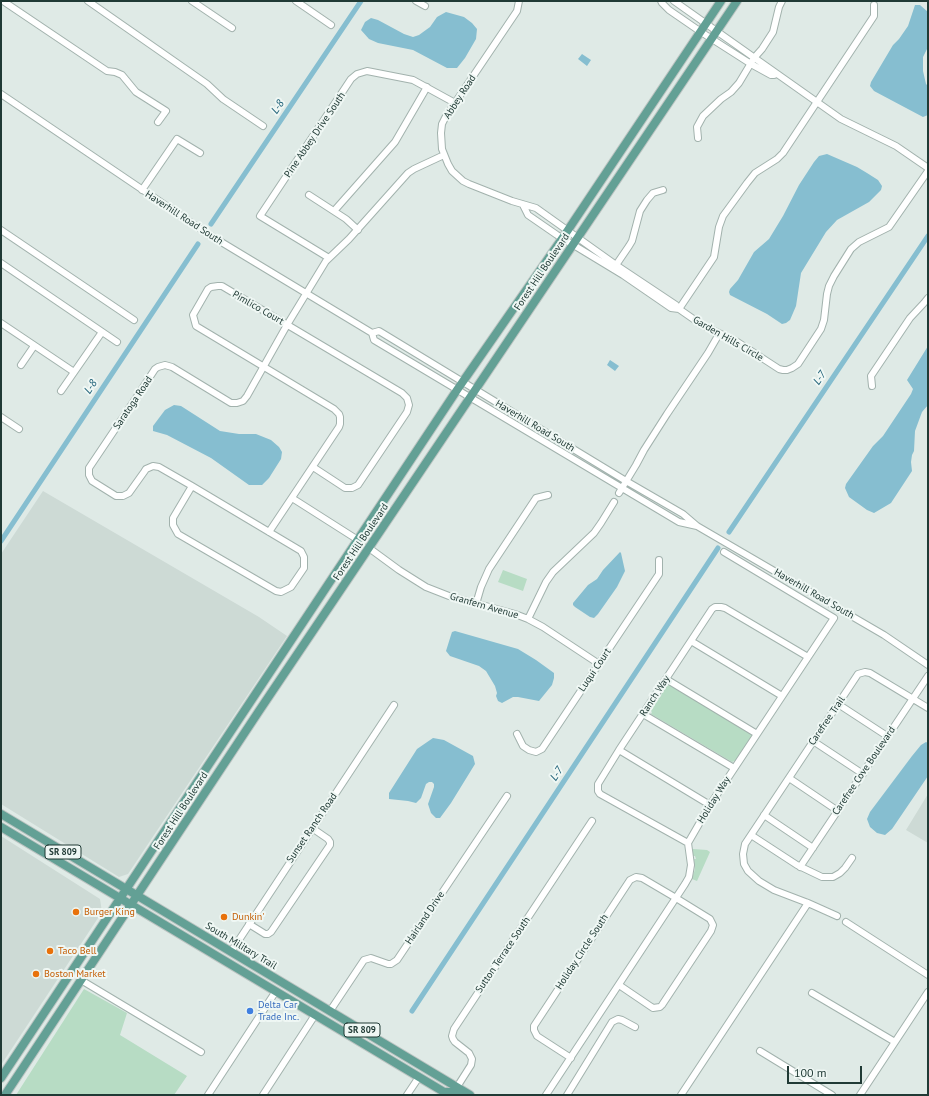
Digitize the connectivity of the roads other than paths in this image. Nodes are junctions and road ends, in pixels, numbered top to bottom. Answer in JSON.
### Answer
{"nodes":[{"id":1,"x":3,"y":1,"type":"edge"},
{"id":2,"x":88,"y":1,"type":"edge"},
{"id":3,"x":192,"y":1,"type":"edge"},
{"id":4,"x":296,"y":1,"type":"edge"},
{"id":5,"x":416,"y":1,"type":"edge"},
{"id":6,"x":519,"y":1,"type":"edge"},
{"id":7,"x":661,"y":1,"type":"edge"},
{"id":8,"x":674,"y":1,"type":"edge"},
{"id":9,"x":721,"y":1,"type":"edge"},
{"id":10,"x":737,"y":1,"type":"edge"},
{"id":11,"x":782,"y":1,"type":"edge"},
{"id":12,"x":874,"y":5,"type":"dead end"},
{"id":13,"x":425,"y":6,"type":"dead end"},
{"id":14,"x":706,"y":23,"type":"junction"},
{"id":15,"x":331,"y":25,"type":"dead end"},
{"id":16,"x":232,"y":28,"type":"dead end"},
{"id":17,"x":700,"y":32,"type":"junction"},
{"id":18,"x":714,"y":35,"type":"junction"},
{"id":19,"x":753,"y":61,"type":"junction"},
{"id":20,"x":428,"y":87,"type":"junction"},
{"id":21,"x":1,"y":94,"type":"edge"},
{"id":22,"x":454,"y":103,"type":"junction"},
{"id":23,"x":817,"y":103,"type":"junction"},
{"id":24,"x":158,"y":122,"type":"dead end"},
{"id":25,"x":263,"y":126,"type":"dead end"},
{"id":26,"x":698,"y":138,"type":"dead end"},
{"id":27,"x":200,"y":153,"type":"dead end"},
{"id":28,"x":444,"y":155,"type":"junction"},
{"id":29,"x":928,"y":168,"type":"edge"},
{"id":30,"x":928,"y":171,"type":"edge"},
{"id":31,"x":142,"y":190,"type":"junction"},
{"id":32,"x":663,"y":190,"type":"dead end"},
{"id":33,"x":309,"y":195,"type":"dead end"},
{"id":34,"x":523,"y":205,"type":"junction"},
{"id":35,"x":334,"y":211,"type":"junction"},
{"id":36,"x":1,"y":230,"type":"edge"},
{"id":37,"x":358,"y":230,"type":"junction"},
{"id":38,"x":568,"y":230,"type":"junction"},
{"id":39,"x":578,"y":237,"type":"junction"},
{"id":40,"x":562,"y":238,"type":"junction"},
{"id":41,"x":573,"y":244,"type":"junction"},
{"id":42,"x":329,"y":258,"type":"junction"},
{"id":43,"x":1,"y":263,"type":"edge"},
{"id":44,"x":615,"y":267,"type":"junction"},
{"id":45,"x":306,"y":294,"type":"junction"},
{"id":46,"x":928,"y":298,"type":"edge"},
{"id":47,"x":679,"y":309,"type":"junction"},
{"id":48,"x":134,"y":320,"type":"dead end"},
{"id":49,"x":1,"y":323,"type":"edge"},
{"id":50,"x":287,"y":325,"type":"junction"},
{"id":51,"x":102,"y":332,"type":"junction"},
{"id":52,"x":372,"y":333,"type":"junction"},
{"id":53,"x":719,"y":334,"type":"junction"},
{"id":54,"x":117,"y":342,"type":"dead end"},
{"id":55,"x":34,"y":346,"type":"junction"},
{"id":56,"x":21,"y":364,"type":"dead end"},
{"id":57,"x":264,"y":366,"type":"junction"},
{"id":58,"x":74,"y":372,"type":"junction"},
{"id":59,"x":463,"y":382,"type":"junction"},
{"id":60,"x":872,"y":386,"type":"dead end"},
{"id":61,"x":457,"y":390,"type":"junction"},
{"id":62,"x":475,"y":390,"type":"junction"},
{"id":63,"x":61,"y":392,"type":"dead end"},
{"id":64,"x":470,"y":397,"type":"junction"},
{"id":65,"x":1,"y":417,"type":"edge"},
{"id":66,"x":19,"y":429,"type":"dead end"},
{"id":67,"x":313,"y":467,"type":"junction"},
{"id":68,"x":626,"y":481,"type":"junction"},
{"id":69,"x":192,"y":486,"type":"junction"},
{"id":70,"x":621,"y":491,"type":"junction"},
{"id":71,"x":548,"y":494,"type":"dead end"},
{"id":72,"x":292,"y":498,"type":"junction"},
{"id":73,"x":614,"y":502,"type":"dead end"},
{"id":74,"x":374,"y":516,"type":"junction"},
{"id":75,"x":697,"y":526,"type":"junction"},
{"id":76,"x":269,"y":532,"type":"junction"},
{"id":77,"x":358,"y":540,"type":"junction"},
{"id":78,"x":369,"y":548,"type":"junction"},
{"id":79,"x":724,"y":552,"type":"dead end"},
{"id":80,"x":659,"y":560,"type":"dead end"},
{"id":81,"x":354,"y":571,"type":"junction"},
{"id":82,"x":476,"y":604,"type":"junction"},
{"id":83,"x":528,"y":619,"type":"junction"},
{"id":84,"x":691,"y":641,"type":"junction"},
{"id":85,"x":808,"y":657,"type":"junction"},
{"id":86,"x":599,"y":664,"type":"junction"},
{"id":87,"x":928,"y":665,"type":"edge"},
{"id":88,"x":273,"y":667,"type":"junction"},
{"id":89,"x":928,"y":676,"type":"edge"},
{"id":90,"x":666,"y":679,"type":"junction"},
{"id":91,"x":262,"y":683,"type":"junction"},
{"id":92,"x":274,"y":688,"type":"junction"},
{"id":93,"x":782,"y":696,"type":"junction"},
{"id":94,"x":913,"y":699,"type":"junction"},
{"id":95,"x":265,"y":702,"type":"junction"},
{"id":96,"x":838,"y":704,"type":"junction"},
{"id":97,"x":394,"y":705,"type":"dead end"},
{"id":98,"x":928,"y":708,"type":"edge"},
{"id":99,"x":644,"y":714,"type":"junction"},
{"id":100,"x":517,"y":734,"type":"dead end"},
{"id":101,"x":756,"y":734,"type":"junction"},
{"id":102,"x":887,"y":736,"type":"junction"},
{"id":103,"x":813,"y":741,"type":"junction"},
{"id":104,"x":619,"y":750,"type":"junction"},
{"id":105,"x":211,"y":760,"type":"junction"},
{"id":106,"x":734,"y":768,"type":"junction"},
{"id":107,"x":863,"y":774,"type":"junction"},
{"id":108,"x":788,"y":778,"type":"junction"},
{"id":109,"x":212,"y":781,"type":"junction"},
{"id":110,"x":507,"y":796,"type":"dead end"},
{"id":111,"x":710,"y":806,"type":"junction"},
{"id":112,"x":838,"y":811,"type":"junction"},
{"id":113,"x":1,"y":814,"type":"edge"},
{"id":114,"x":764,"y":815,"type":"junction"},
{"id":115,"x":5,"y":818,"type":"edge"},
{"id":116,"x":592,"y":821,"type":"dead end"},
{"id":117,"x":1,"y":827,"type":"edge"},
{"id":118,"x":312,"y":828,"type":"junction"},
{"id":119,"x":751,"y":835,"type":"junction"},
{"id":120,"x":688,"y":844,"type":"junction"},
{"id":121,"x":813,"y":848,"type":"junction"},
{"id":122,"x":852,"y":858,"type":"dead end"},
{"id":123,"x":800,"y":867,"type":"junction"},
{"id":124,"x":126,"y":889,"type":"junction"},
{"id":125,"x":137,"y":895,"type":"junction"},
{"id":126,"x":120,"y":898,"type":"junction"},
{"id":127,"x":676,"y":898,"type":"junction"},
{"id":128,"x":808,"y":903,"type":"junction"},
{"id":129,"x":131,"y":904,"type":"junction"},
{"id":130,"x":837,"y":916,"type":"dead end"},
{"id":131,"x":846,"y":922,"type":"dead end"},
{"id":132,"x":249,"y":924,"type":"junction"},
{"id":133,"x":231,"y":952,"type":"junction"},
{"id":134,"x":928,"y":975,"type":"edge"},
{"id":135,"x":81,"y":980,"type":"junction"},
{"id":136,"x":619,"y":985,"type":"junction"},
{"id":137,"x":812,"y":992,"type":"dead end"},
{"id":138,"x":928,"y":992,"type":"edge"},
{"id":139,"x":279,"y":993,"type":"junction"},
{"id":140,"x":330,"y":1011,"type":"junction"},
{"id":141,"x":316,"y":1015,"type":"junction"},
{"id":142,"x":635,"y":1027,"type":"dead end"},
{"id":143,"x":895,"y":1042,"type":"junction"},
{"id":144,"x":373,"y":1050,"type":"junction"},
{"id":145,"x":760,"y":1051,"type":"dead end"},
{"id":146,"x":201,"y":1052,"type":"dead end"},
{"id":147,"x":571,"y":1058,"type":"junction"},
{"id":148,"x":427,"y":1069,"type":"junction"},
{"id":149,"x":419,"y":1077,"type":"junction"},
{"id":150,"x":1,"y":1078,"type":"edge"},
{"id":151,"x":458,"y":1091,"type":"edge"},
{"id":152,"x":447,"y":1094,"type":"edge"},
{"id":153,"x":5,"y":1095,"type":"edge"},
{"id":154,"x":208,"y":1095,"type":"edge"},
{"id":155,"x":263,"y":1095,"type":"edge"},
{"id":156,"x":407,"y":1095,"type":"edge"},
{"id":157,"x":470,"y":1095,"type":"edge"},
{"id":158,"x":546,"y":1095,"type":"edge"},
{"id":159,"x":567,"y":1095,"type":"edge"},
{"id":160,"x":681,"y":1095,"type":"edge"},
{"id":161,"x":832,"y":1095,"type":"edge"},
{"id":162,"x":860,"y":1095,"type":"edge"}],
"edges":[{"from":1,"to":24,"type":"street"},
{"from":2,"to":25,"type":"street"},
{"from":3,"to":16,"type":"street"},
{"from":4,"to":15,"type":"street"},
{"from":5,"to":13,"type":"street"},
{"from":6,"to":22,"type":"street","name":"Abbey Road"},
{"from":7,"to":17,"type":"street"},
{"from":8,"to":14,"type":"street"},
{"from":9,"to":14,"type":"main road","name":"Forest Hill Boulevard"},
{"from":10,"to":18,"type":"main road","name":"Forest Hill Boulevard"},
{"from":11,"to":19,"type":"street"},
{"from":12,"to":23,"type":"street"},
{"from":14,"to":17,"type":"main road","name":"Forest Hill Boulevard"},
{"from":14,"to":18,"type":"street"},
{"from":17,"to":18,"type":"street"},
{"from":17,"to":38,"type":"main road","name":"Forest Hill Boulevard"},
{"from":18,"to":19,"type":"street"},
{"from":18,"to":39,"type":"main road","name":"Forest Hill Boulevard"},
{"from":19,"to":23,"type":"street"},
{"from":19,"to":26,"type":"street"},
{"from":20,"to":22,"type":"street","name":"Pine Abbey Drive South"},
{"from":20,"to":35,"type":"street"},
{"from":20,"to":42,"type":"street","name":"Pine Abbey Drive South"},
{"from":21,"to":31,"type":"street","name":"Haverhill Road South"},
{"from":22,"to":28,"type":"street","name":"Abbey Road"},
{"from":23,"to":29,"type":"street"},
{"from":23,"to":47,"type":"street"},
{"from":27,"to":31,"type":"street"},
{"from":28,"to":34,"type":"street","name":"Abbey Road"},
{"from":28,"to":37,"type":"street","name":"Saratoga Road"},
{"from":30,"to":53,"type":"street","name":"Garden Hills Circle"},
{"from":31,"to":45,"type":"street","name":"Haverhill Road South"},
{"from":32,"to":44,"type":"street"},
{"from":33,"to":35,"type":"street"},
{"from":34,"to":38,"type":"street","name":"Abbey Road"},
{"from":34,"to":40,"type":"street"},
{"from":35,"to":37,"type":"street"},
{"from":36,"to":48,"type":"street"},
{"from":37,"to":42,"type":"street","name":"Saratoga Road"},
{"from":38,"to":39,"type":"street","name":"Garden Hills Circle"},
{"from":38,"to":40,"type":"main road","name":"Forest Hill Boulevard"},
{"from":39,"to":41,"type":"main road","name":"Forest Hill Boulevard"},
{"from":39,"to":44,"type":"street","name":"Garden Hills Circle"},
{"from":40,"to":41,"type":"street","name":"Garden Hills Circle"},
{"from":40,"to":59,"type":"main road","name":"Forest Hill Boulevard"},
{"from":41,"to":44,"type":"street","name":"Garden Hills Circle"},
{"from":41,"to":62,"type":"main road","name":"Forest Hill Boulevard"},
{"from":42,"to":45,"type":"street","name":"Saratoga Road"},
{"from":43,"to":51,"type":"street"},
{"from":44,"to":47,"type":"street","name":"Garden Hills Circle"},
{"from":45,"to":50,"type":"street","name":"Saratoga Road"},
{"from":45,"to":52,"type":"street","name":"Haverhill Road South"},
{"from":46,"to":60,"type":"street"},
{"from":47,"to":53,"type":"street","name":"Garden Hills Circle"},
{"from":49,"to":55,"type":"street"},
{"from":50,"to":57,"type":"street","name":"Saratoga Road"},
{"from":50,"to":57,"type":"street","name":"Pimlico Court"},
{"from":50,"to":67,"type":"street","name":"Pimlico Court"},
{"from":51,"to":54,"type":"street"},
{"from":51,"to":58,"type":"street"},
{"from":52,"to":59,"type":"street","name":"Haverhill Road South"},
{"from":52,"to":61,"type":"street","name":"Haverhill Road South"},
{"from":53,"to":68,"type":"street"},
{"from":55,"to":56,"type":"street"},
{"from":55,"to":58,"type":"street"},
{"from":57,"to":67,"type":"street","name":"Pimlico Court"},
{"from":57,"to":69,"type":"street","name":"Saratoga Road"},
{"from":58,"to":63,"type":"street"},
{"from":59,"to":61,"type":"main road","name":"Forest Hill Boulevard"},
{"from":59,"to":62,"type":"street","name":"Haverhill Road South"},
{"from":61,"to":64,"type":"street","name":"Haverhill Road South"},
{"from":61,"to":74,"type":"main road","name":"Forest Hill Boulevard"},
{"from":62,"to":64,"type":"main road","name":"Forest Hill Boulevard"},
{"from":62,"to":68,"type":"street","name":"Haverhill Road South"},
{"from":64,"to":70,"type":"street","name":"Haverhill Road South"},
{"from":64,"to":78,"type":"main road","name":"Forest Hill Boulevard"},
{"from":65,"to":66,"type":"street"},
{"from":67,"to":72,"type":"street","name":"Pimlico Court"},
{"from":68,"to":70,"type":"street"},
{"from":68,"to":75,"type":"street","name":"Haverhill Road South"},
{"from":69,"to":76,"type":"street"},
{"from":69,"to":76,"type":"street"},
{"from":70,"to":75,"type":"street","name":"Haverhill Road South"},
{"from":71,"to":82,"type":"street"},
{"from":72,"to":76,"type":"street","name":"Pimlico Court"},
{"from":72,"to":77,"type":"street"},
{"from":73,"to":83,"type":"street"},
{"from":74,"to":77,"type":"main road","name":"Forest Hill Boulevard"},
{"from":74,"to":78,"type":"main road"},
{"from":75,"to":87,"type":"street","name":"Haverhill Road South"},
{"from":77,"to":81,"type":"main road"},
{"from":77,"to":88,"type":"main road","name":"Forest Hill Boulevard"},
{"from":78,"to":81,"type":"main road","name":"Forest Hill Boulevard"},
{"from":78,"to":82,"type":"street","name":"Granfern Avenue"},
{"from":79,"to":85,"type":"street","name":"Holiday Way"},
{"from":80,"to":86,"type":"street","name":"Luqui Court"},
{"from":81,"to":92,"type":"main road","name":"Forest Hill Boulevard"},
{"from":82,"to":83,"type":"street","name":"Granfern Avenue"},
{"from":83,"to":86,"type":"street","name":"Granfern Avenue"},
{"from":84,"to":85,"type":"street","name":"Ranch Way"},
{"from":84,"to":90,"type":"street","name":"Ranch Way"},
{"from":84,"to":93,"type":"street"},
{"from":85,"to":93,"type":"street","name":"Holiday Way"},
{"from":86,"to":100,"type":"street","name":"Luqui Court"},
{"from":88,"to":91,"type":"main road","name":"Forest Hill Boulevard"},
{"from":88,"to":92,"type":"main road"},
{"from":89,"to":94,"type":"street","name":"Carefree Cove Boulevard"},
{"from":90,"to":99,"type":"street","name":"Ranch Way"},
{"from":90,"to":101,"type":"street"},
{"from":91,"to":95,"type":"main road"},
{"from":91,"to":105,"type":"main road","name":"Forest Hill Boulevard"},
{"from":92,"to":95,"type":"main road","name":"Forest Hill Boulevard"},
{"from":93,"to":101,"type":"street","name":"Holiday Way"},
{"from":94,"to":96,"type":"street","name":"Carefree Trail"},
{"from":94,"to":98,"type":"street","name":"Carefree Trail"},
{"from":94,"to":102,"type":"street","name":"Carefree Cove Boulevard"},
{"from":95,"to":109,"type":"main road","name":"Forest Hill Boulevard"},
{"from":96,"to":102,"type":"street"},
{"from":96,"to":103,"type":"street","name":"Carefree Trail"},
{"from":97,"to":118,"type":"street","name":"Sunset Ranch Road"},
{"from":99,"to":104,"type":"street","name":"Ranch Way"},
{"from":99,"to":106,"type":"street"},
{"from":101,"to":106,"type":"street","name":"Holiday Way"},
{"from":102,"to":107,"type":"street","name":"Carefree Cove Boulevard"},
{"from":103,"to":107,"type":"street"},
{"from":103,"to":108,"type":"street","name":"Carefree Trail"},
{"from":104,"to":111,"type":"street"},
{"from":104,"to":120,"type":"street","name":"Ranch Way"},
{"from":105,"to":109,"type":"main road"},
{"from":105,"to":124,"type":"main road","name":"Forest Hill Boulevard"},
{"from":106,"to":111,"type":"street","name":"Holiday Way"},
{"from":107,"to":112,"type":"street","name":"Carefree Cove Boulevard"},
{"from":108,"to":112,"type":"street"},
{"from":108,"to":114,"type":"street","name":"Carefree Trail"},
{"from":109,"to":125,"type":"main road","name":"Forest Hill Boulevard"},
{"from":110,"to":140,"type":"street","name":"Hairland Drive"},
{"from":111,"to":120,"type":"street","name":"Holiday Way"},
{"from":112,"to":121,"type":"street","name":"Carefree Cove Boulevard"},
{"from":113,"to":115,"type":"main road","name":"South Military Trail","number":"SR 809"},
{"from":114,"to":119,"type":"street","name":"Carefree Trail"},
{"from":114,"to":121,"type":"street"},
{"from":115,"to":124,"type":"main road","name":"South Military Trail","number":"SR 809"},
{"from":116,"to":151,"type":"street","name":"Sutton Terrace South"},
{"from":117,"to":126,"type":"main road","number":"SR 809"},
{"from":118,"to":132,"type":"street","name":"Sunset Ranch Road"},
{"from":118,"to":132,"type":"street"},
{"from":119,"to":123,"type":"street"},
{"from":119,"to":128,"type":"street","name":"Carefree Trail"},
{"from":120,"to":127,"type":"street"},
{"from":121,"to":123,"type":"street","name":"Carefree Cove Boulevard"},
{"from":122,"to":123,"type":"street"},
{"from":124,"to":125,"type":"main road","name":"South Military Trail","number":"SR 809"},
{"from":124,"to":126,"type":"main road","name":"Forest Hill Boulevard"},
{"from":125,"to":129,"type":"main road","name":"Forest Hill Boulevard"},
{"from":125,"to":133,"type":"main road","name":"South Military Trail","number":"SR 809"},
{"from":126,"to":129,"type":"main road","number":"SR 809"},
{"from":126,"to":150,"type":"main road","name":"Forest Hill Boulevard"},
{"from":127,"to":136,"type":"street"},
{"from":127,"to":136,"type":"street","name":"Holiday Circle South"},
{"from":127,"to":147,"type":"street","name":"Holiday Circle South"},
{"from":128,"to":130,"type":"street","name":"Carefree Trail"},
{"from":128,"to":160,"type":"street"},
{"from":129,"to":135,"type":"main road","name":"Forest Hill Boulevard"},
{"from":129,"to":139,"type":"main road","number":"SR 809"},
{"from":131,"to":134,"type":"street"},
{"from":132,"to":133,"type":"street","name":"Sunset Ranch Road"},
{"from":133,"to":140,"type":"main road","name":"South Military Trail","number":"SR 809"},
{"from":135,"to":146,"type":"street"},
{"from":135,"to":153,"type":"main road","name":"Forest Hill Boulevard"},
{"from":136,"to":147,"type":"street"},
{"from":137,"to":143,"type":"street"},
{"from":138,"to":143,"type":"street"},
{"from":139,"to":140,"type":"main road"},
{"from":139,"to":141,"type":"main road","number":"SR 809"},
{"from":139,"to":154,"type":"street"},
{"from":140,"to":148,"type":"main road","name":"South Military Trail","number":"SR 809"},
{"from":141,"to":144,"type":"main road","number":"SR 809"},
{"from":141,"to":155,"type":"street"},
{"from":142,"to":159,"type":"street"},
{"from":143,"to":162,"type":"street"},
{"from":144,"to":148,"type":"main road"},
{"from":144,"to":149,"type":"main road","number":"SR 809"},
{"from":145,"to":161,"type":"street"},
{"from":147,"to":158,"type":"street"},
{"from":148,"to":151,"type":"main road","name":"South Military Trail","number":"SR 809"},
{"from":149,"to":152,"type":"main road","number":"SR 809"},
{"from":149,"to":156,"type":"street"},
{"from":151,"to":152,"type":"main road"},
{"from":151,"to":157,"type":"main road","name":"South Military Trail","number":"SR 809"}]}
